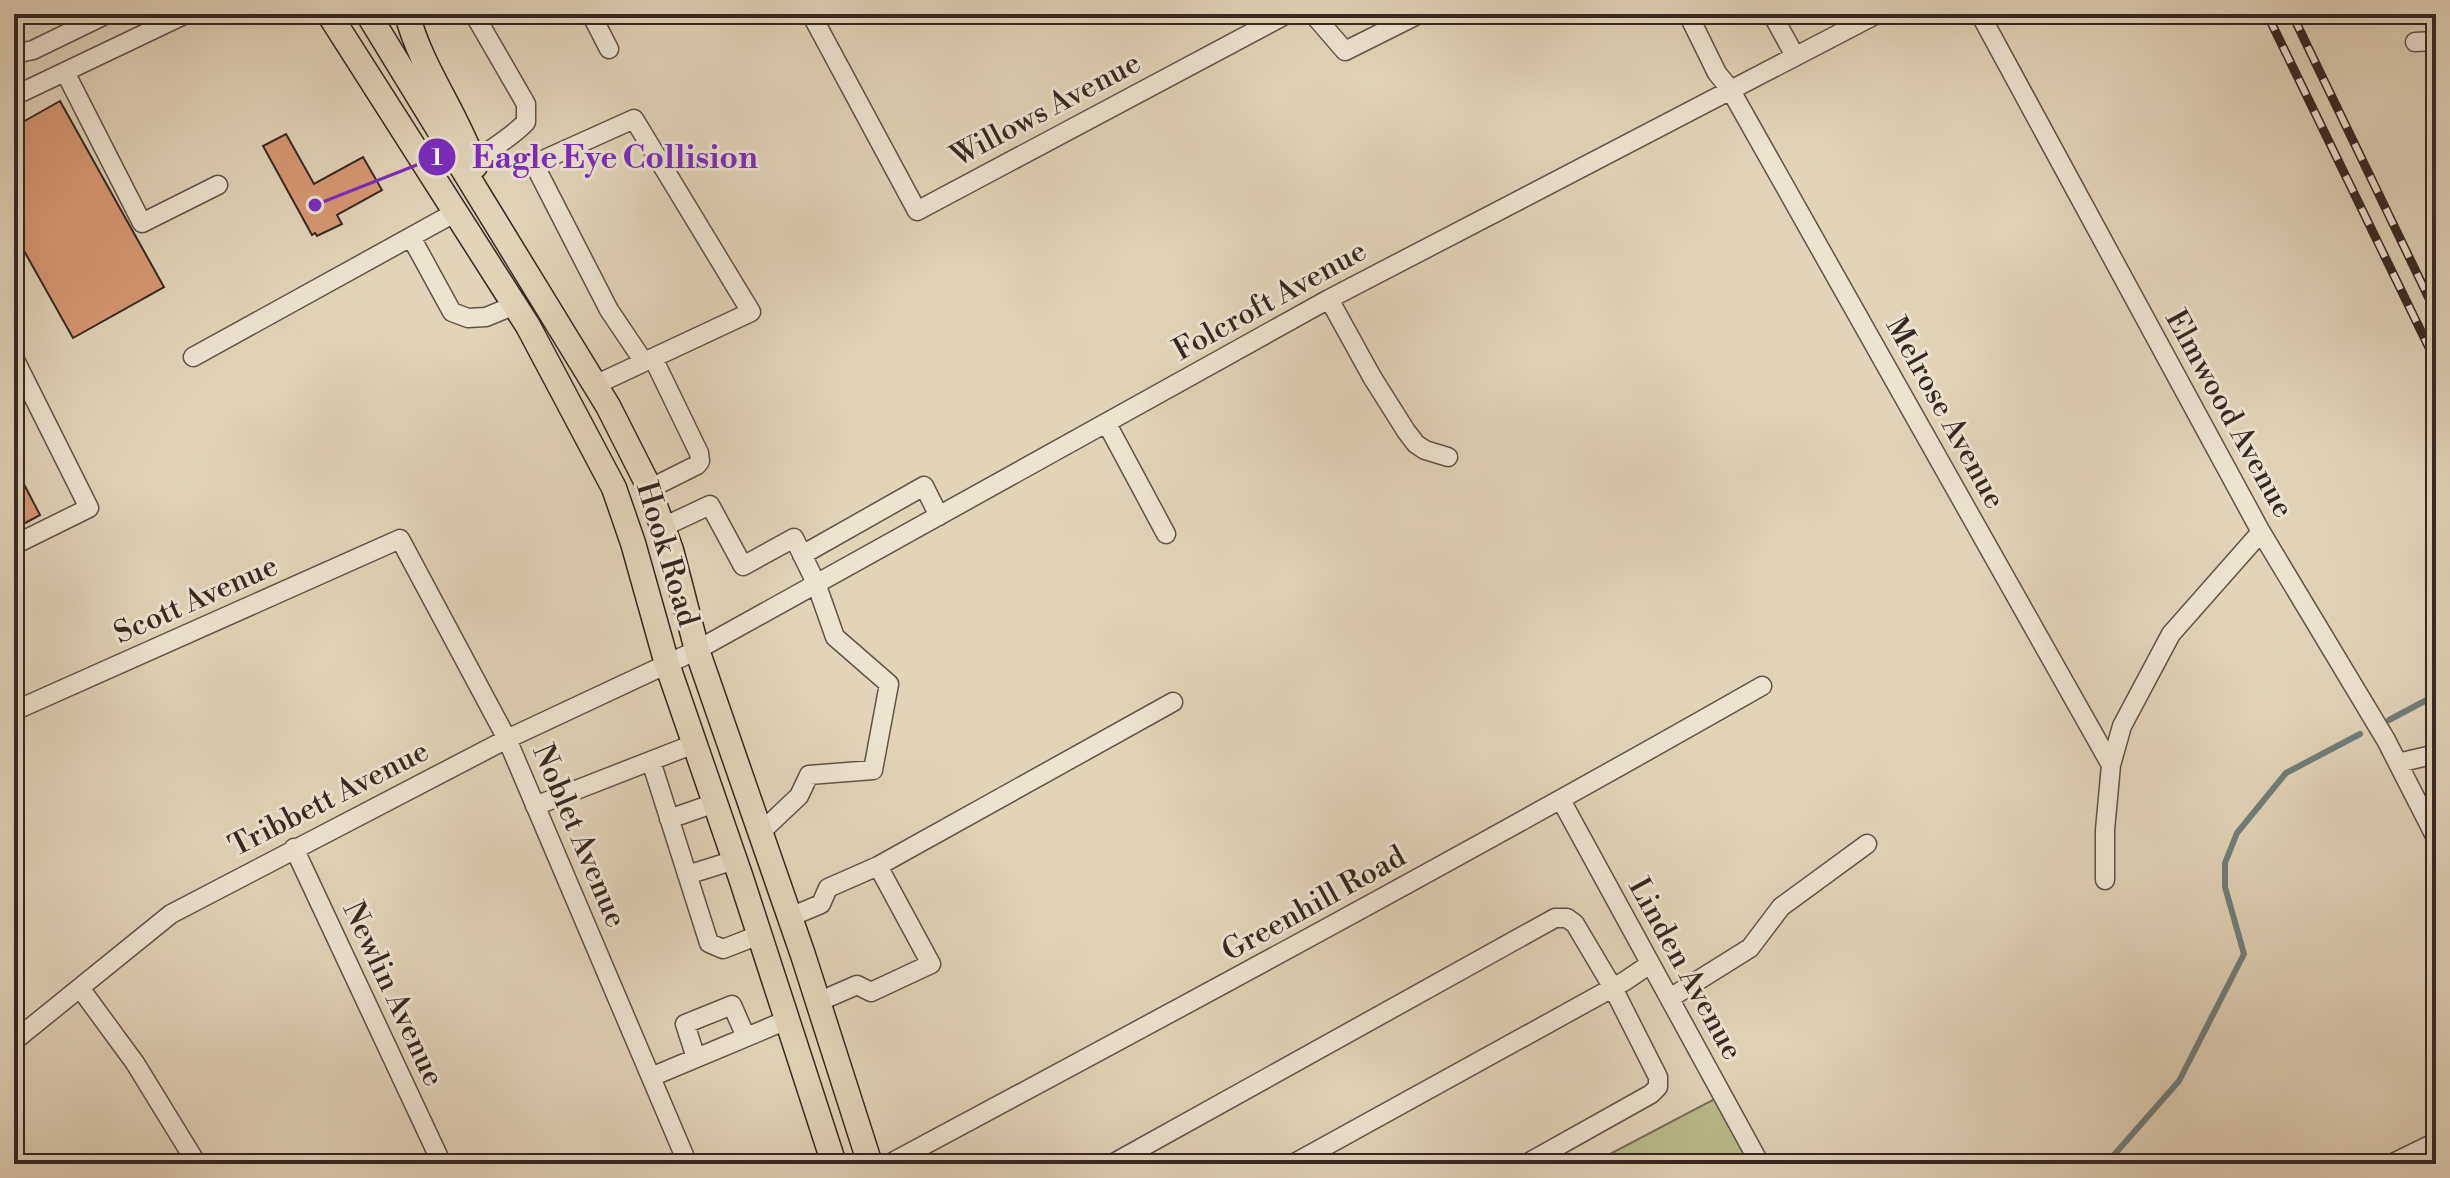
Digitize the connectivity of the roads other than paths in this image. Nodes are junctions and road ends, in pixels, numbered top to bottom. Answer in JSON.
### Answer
{"nodes":[{"id":1,"x":107,"y":14,"type":"edge"},
{"id":2,"x":186,"y":14,"type":"edge"},
{"id":3,"x":329,"y":14,"type":"edge"},
{"id":4,"x":368,"y":14,"type":"edge"},
{"id":5,"x":407,"y":14,"type":"edge"},
{"id":6,"x":474,"y":14,"type":"edge"},
{"id":7,"x":591,"y":14,"type":"edge"},
{"id":8,"x":811,"y":14,"type":"edge"},
{"id":9,"x":1287,"y":14,"type":"edge"},
{"id":10,"x":1313,"y":14,"type":"edge"},
{"id":11,"x":1419,"y":14,"type":"edge"},
{"id":12,"x":1688,"y":14,"type":"edge"},
{"id":13,"x":1772,"y":14,"type":"edge"},
{"id":14,"x":1877,"y":14,"type":"edge"},
{"id":15,"x":1980,"y":14,"type":"edge"},
{"id":16,"x":2436,"y":41,"type":"edge"},
{"id":17,"x":2415,"y":42,"type":"dead end"},
{"id":18,"x":609,"y":49,"type":"dead end"},
{"id":19,"x":14,"y":54,"type":"edge"},
{"id":20,"x":1795,"y":56,"type":"junction"},
{"id":21,"x":65,"y":72,"type":"junction"},
{"id":22,"x":1730,"y":89,"type":"junction"},
{"id":23,"x":14,"y":96,"type":"edge"},
{"id":24,"x":474,"y":163,"type":"junction"},
{"id":25,"x":218,"y":185,"type":"dead end"},
{"id":26,"x":487,"y":207,"type":"junction"},
{"id":27,"x":456,"y":212,"type":"junction"},
{"id":28,"x":411,"y":237,"type":"junction"},
{"id":29,"x":1329,"y":299,"type":"junction"},
{"id":30,"x":515,"y":305,"type":"junction"},
{"id":31,"x":193,"y":357,"type":"dead end"},
{"id":32,"x":14,"y":358,"type":"edge"},
{"id":33,"x":648,"y":360,"type":"junction"},
{"id":34,"x":595,"y":385,"type":"junction"},
{"id":35,"x":1107,"y":424,"type":"junction"},
{"id":36,"x":1448,"y":457,"type":"dead end"},
{"id":37,"x":649,"y":489,"type":"junction"},
{"id":38,"x":939,"y":516,"type":"junction"},
{"id":39,"x":663,"y":527,"type":"junction"},
{"id":40,"x":2261,"y":532,"type":"junction"},
{"id":41,"x":1166,"y":534,"type":"dead end"},
{"id":42,"x":400,"y":539,"type":"joint"},
{"id":43,"x":14,"y":545,"type":"edge"},
{"id":44,"x":802,"y":555,"type":"junction"},
{"id":45,"x":816,"y":583,"type":"junction"},
{"id":46,"x":697,"y":650,"type":"junction"},
{"id":47,"x":667,"y":664,"type":"junction"},
{"id":48,"x":1762,"y":686,"type":"dead end"},
{"id":49,"x":1173,"y":702,"type":"dead end"},
{"id":50,"x":14,"y":711,"type":"edge"},
{"id":51,"x":507,"y":739,"type":"junction"},
{"id":52,"x":694,"y":744,"type":"junction"},
{"id":53,"x":2436,"y":754,"type":"edge"},
{"id":54,"x":651,"y":761,"type":"junction"},
{"id":55,"x":2398,"y":763,"type":"junction"},
{"id":56,"x":2111,"y":765,"type":"junction"},
{"id":57,"x":1561,"y":800,"type":"junction"},
{"id":58,"x":715,"y":803,"type":"junction"},
{"id":59,"x":535,"y":806,"type":"junction"},
{"id":60,"x":669,"y":819,"type":"junction"},
{"id":61,"x":760,"y":833,"type":"junction"},
{"id":62,"x":2436,"y":838,"type":"edge"},
{"id":63,"x":1867,"y":844,"type":"dead end"},
{"id":64,"x":294,"y":848,"type":"junction"},
{"id":65,"x":735,"y":860,"type":"junction"},
{"id":66,"x":878,"y":866,"type":"junction"},
{"id":67,"x":687,"y":875,"type":"junction"},
{"id":68,"x":2105,"y":880,"type":"dead end"},
{"id":69,"x":790,"y":917,"type":"junction"},
{"id":70,"x":759,"y":935,"type":"junction"},
{"id":71,"x":1650,"y":964,"type":"junction"},
{"id":72,"x":80,"y":988,"type":"junction"},
{"id":73,"x":1613,"y":988,"type":"junction"},
{"id":74,"x":1670,"y":998,"type":"junction"},
{"id":75,"x":818,"y":1002,"type":"junction"},
{"id":76,"x":787,"y":1020,"type":"junction"},
{"id":77,"x":746,"y":1037,"type":"junction"},
{"id":78,"x":14,"y":1041,"type":"edge"},
{"id":79,"x":696,"y":1058,"type":"junction"},
{"id":80,"x":651,"y":1077,"type":"junction"},
{"id":81,"x":2436,"y":1142,"type":"edge"},
{"id":82,"x":197,"y":1164,"type":"edge"},
{"id":83,"x":442,"y":1164,"type":"edge"},
{"id":84,"x":685,"y":1164,"type":"edge"},
{"id":85,"x":834,"y":1164,"type":"edge"},
{"id":86,"x":870,"y":1164,"type":"edge"},
{"id":87,"x":889,"y":1164,"type":"edge"},
{"id":88,"x":1112,"y":1164,"type":"edge"},
{"id":89,"x":1293,"y":1164,"type":"edge"},
{"id":90,"x":1526,"y":1164,"type":"edge"},
{"id":91,"x":1760,"y":1164,"type":"edge"},
{"id":92,"x":2391,"y":1164,"type":"edge"}],
"edges":[{"from":1,"to":19,"type":"street"},
{"from":2,"to":21,"type":"street"},
{"from":3,"to":27,"type":"main road","name":"Hook Road"},
{"from":4,"to":26,"type":"main road","name":"Hook Road"},
{"from":5,"to":24,"type":"main road"},
{"from":6,"to":24,"type":"street"},
{"from":7,"to":18,"type":"street"},
{"from":8,"to":9,"type":"street","name":"Willows Avenue"},
{"from":10,"to":11,"type":"street"},
{"from":12,"to":22,"type":"street","name":"Melrose Avenue"},
{"from":13,"to":20,"type":"street"},
{"from":14,"to":20,"type":"street","name":"Folcroft Avenue"},
{"from":15,"to":40,"type":"street","name":"Elmwood Avenue"},
{"from":16,"to":17,"type":"street"},
{"from":20,"to":22,"type":"street","name":"Folcroft Avenue"},
{"from":21,"to":23,"type":"street"},
{"from":21,"to":25,"type":"street"},
{"from":22,"to":29,"type":"street","name":"Folcroft Avenue"},
{"from":22,"to":56,"type":"street","name":"Melrose Avenue"},
{"from":24,"to":26,"type":"main road"},
{"from":26,"to":34,"type":"main road","name":"Hook Road"},
{"from":27,"to":28,"type":"street"},
{"from":27,"to":30,"type":"main road","name":"Hook Road"},
{"from":28,"to":30,"type":"street"},
{"from":28,"to":31,"type":"street"},
{"from":29,"to":35,"type":"street","name":"Folcroft Avenue"},
{"from":29,"to":36,"type":"street"},
{"from":30,"to":47,"type":"main road","name":"Hook Road"},
{"from":32,"to":43,"type":"street"},
{"from":33,"to":33,"type":"street"},
{"from":33,"to":34,"type":"street"},
{"from":33,"to":37,"type":"street"},
{"from":34,"to":37,"type":"main road","name":"Hook Road"},
{"from":35,"to":38,"type":"street","name":"Folcroft Avenue"},
{"from":35,"to":41,"type":"street"},
{"from":37,"to":39,"type":"main road","name":"Hook Road"},
{"from":38,"to":44,"type":"street"},
{"from":38,"to":45,"type":"street","name":"Folcroft Avenue"},
{"from":39,"to":44,"type":"street"},
{"from":39,"to":46,"type":"main road","name":"Hook Road"},
{"from":40,"to":55,"type":"street","name":"Elmwood Avenue"},
{"from":40,"to":56,"type":"street"},
{"from":42,"to":50,"type":"street","name":"Scott Avenue"},
{"from":42,"to":51,"type":"street","name":"Noblet Avenue"},
{"from":44,"to":45,"type":"street"},
{"from":45,"to":46,"type":"street","name":"Folcroft Avenue"},
{"from":45,"to":61,"type":"street"},
{"from":46,"to":47,"type":"street","name":"Tribbett Avenue"},
{"from":46,"to":61,"type":"main road","name":"Hook Road"},
{"from":47,"to":51,"type":"street","name":"Tribbett Avenue"},
{"from":47,"to":52,"type":"main road","name":"Hook Road"},
{"from":48,"to":57,"type":"street","name":"Greenhill Road"},
{"from":49,"to":66,"type":"street"},
{"from":51,"to":59,"type":"street","name":"Noblet Avenue"},
{"from":51,"to":64,"type":"street","name":"Tribbett Avenue"},
{"from":52,"to":54,"type":"street"},
{"from":52,"to":58,"type":"main road","name":"Hook Road"},
{"from":53,"to":55,"type":"street"},
{"from":54,"to":59,"type":"street"},
{"from":54,"to":60,"type":"street"},
{"from":55,"to":62,"type":"street","name":"Elmwood Avenue"},
{"from":56,"to":68,"type":"street"},
{"from":57,"to":71,"type":"street","name":"Linden Avenue"},
{"from":57,"to":87,"type":"street","name":"Greenhill Road"},
{"from":58,"to":60,"type":"street"},
{"from":58,"to":65,"type":"main road","name":"Hook Road"},
{"from":59,"to":80,"type":"street","name":"Noblet Avenue"},
{"from":60,"to":67,"type":"street"},
{"from":61,"to":69,"type":"main road","name":"Hook Road"},
{"from":63,"to":74,"type":"street"},
{"from":64,"to":72,"type":"street","name":"Tribbett Avenue"},
{"from":64,"to":83,"type":"street","name":"Newlin Avenue"},
{"from":65,"to":67,"type":"street"},
{"from":65,"to":70,"type":"main road","name":"Hook Road"},
{"from":66,"to":69,"type":"street"},
{"from":66,"to":75,"type":"street"},
{"from":67,"to":70,"type":"street"},
{"from":69,"to":75,"type":"main road","name":"Hook Road"},
{"from":70,"to":76,"type":"main road","name":"Hook Road"},
{"from":71,"to":73,"type":"street"},
{"from":71,"to":74,"type":"street","name":"Linden Avenue"},
{"from":72,"to":78,"type":"street","name":"Tribbett Avenue"},
{"from":72,"to":82,"type":"street"},
{"from":73,"to":88,"type":"street"},
{"from":73,"to":89,"type":"street"},
{"from":73,"to":90,"type":"street"},
{"from":74,"to":91,"type":"street","name":"Linden Avenue"},
{"from":75,"to":86,"type":"main road","name":"Hook Road"},
{"from":76,"to":77,"type":"street"},
{"from":76,"to":85,"type":"main road","name":"Hook Road"},
{"from":77,"to":79,"type":"street"},
{"from":77,"to":79,"type":"street"},
{"from":79,"to":80,"type":"street"},
{"from":80,"to":84,"type":"street","name":"Noblet Avenue"},
{"from":81,"to":92,"type":"street"}]}
